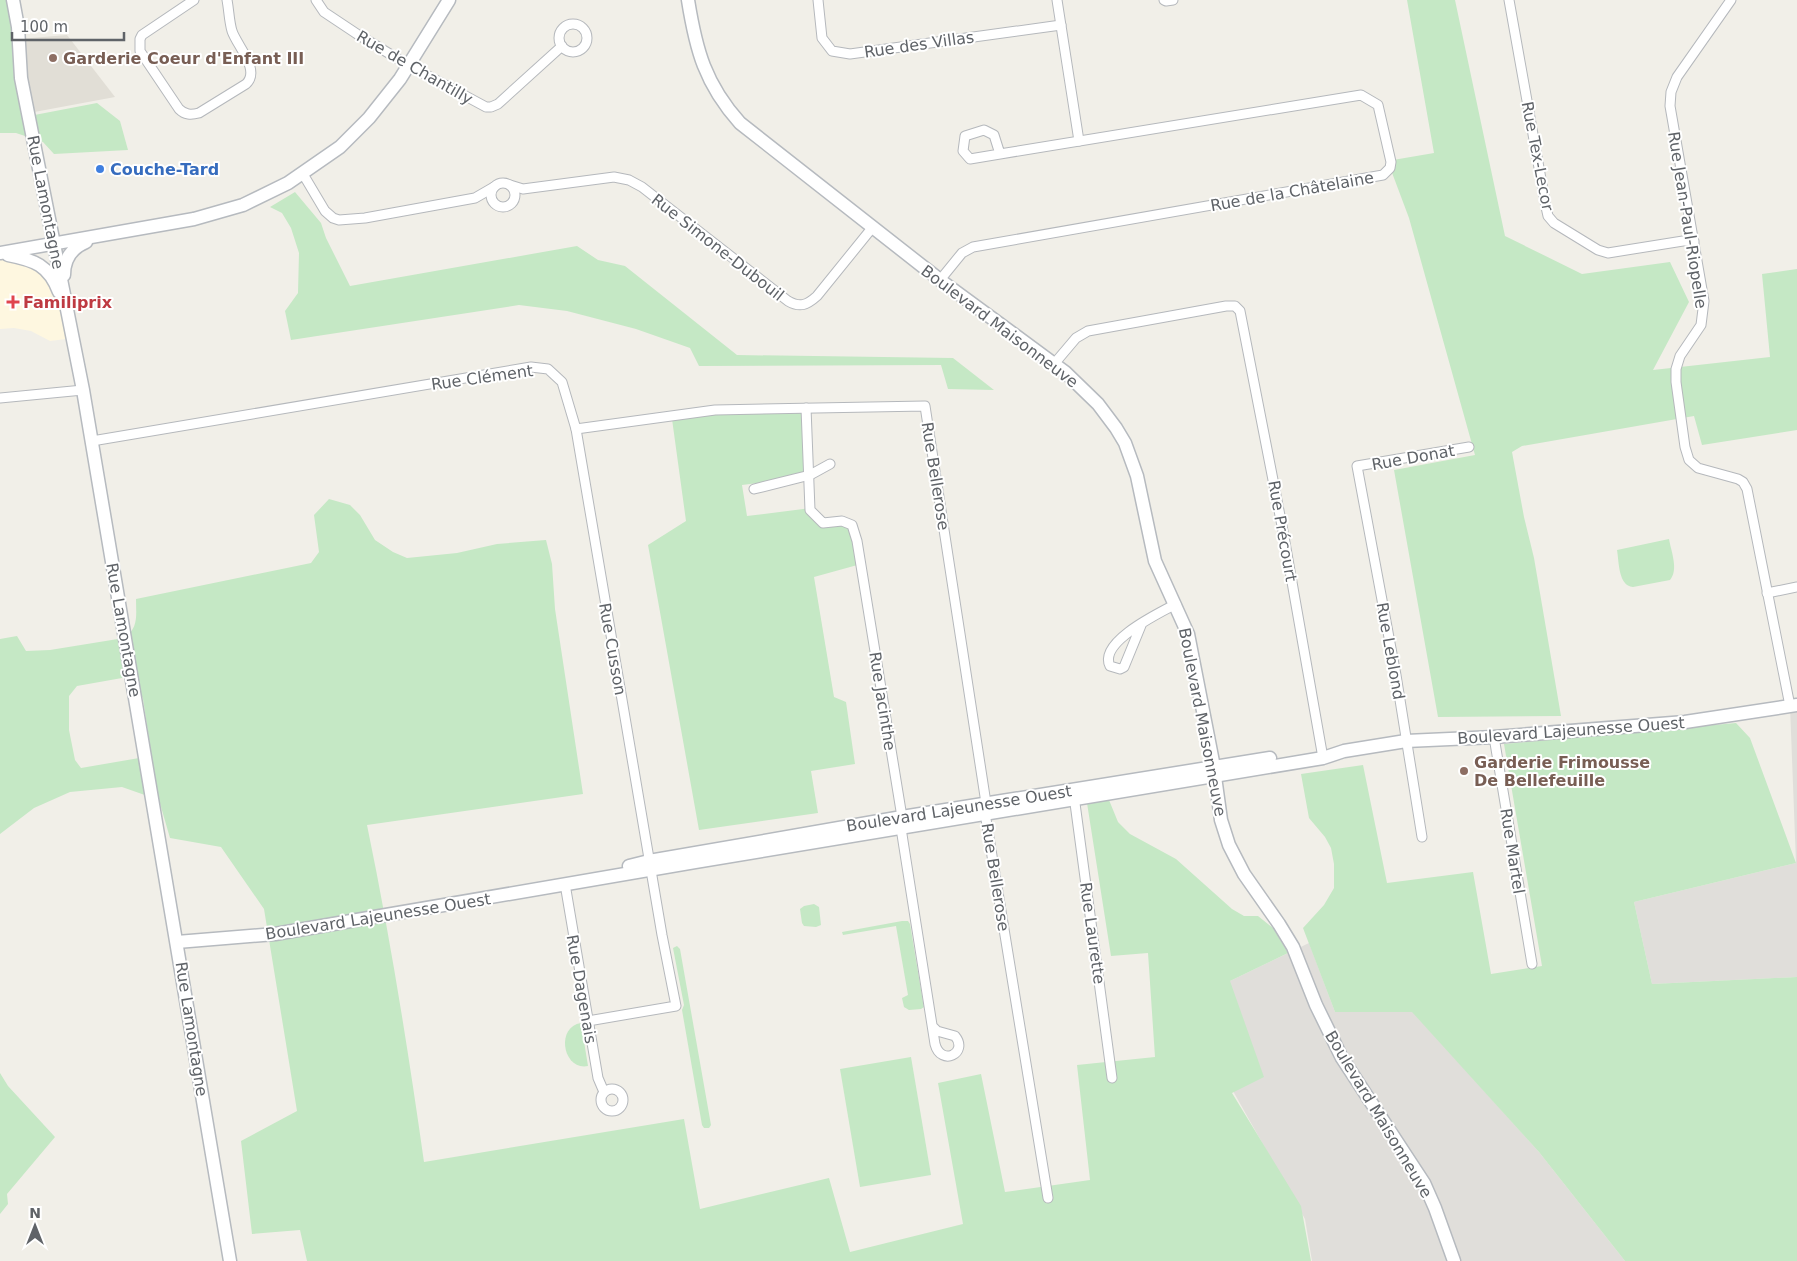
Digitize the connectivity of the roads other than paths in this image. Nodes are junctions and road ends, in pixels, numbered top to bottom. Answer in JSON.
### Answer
{"nodes":[{"id":1,"x":13,"y":0,"type":"edge"},
{"id":2,"x":194,"y":0,"type":"edge"},
{"id":3,"x":227,"y":0,"type":"edge"},
{"id":4,"x":316,"y":0,"type":"edge"},
{"id":5,"x":449,"y":0,"type":"edge"},
{"id":6,"x":688,"y":0,"type":"edge"},
{"id":7,"x":818,"y":0,"type":"edge"},
{"id":8,"x":1057,"y":0,"type":"edge"},
{"id":9,"x":1164,"y":0,"type":"edge"},
{"id":10,"x":1173,"y":0,"type":"edge"},
{"id":11,"x":1509,"y":0,"type":"edge"},
{"id":12,"x":1732,"y":0,"type":"edge"},
{"id":13,"x":1061,"y":25,"type":"junction"},
{"id":14,"x":562,"y":46,"type":"dead end"},
{"id":15,"x":408,"y":65,"type":"junction"},
{"id":16,"x":1079,"y":141,"type":"junction"},
{"id":17,"x":1000,"y":154,"type":"dead end"},
{"id":18,"x":303,"y":174,"type":"junction"},
{"id":19,"x":510,"y":185,"type":"junction"},
{"id":20,"x":494,"y":186,"type":"junction"},
{"id":21,"x":533,"y":188,"type":"junction"},
{"id":22,"x":475,"y":198,"type":"junction"},
{"id":23,"x":515,"y":199,"type":"junction"},
{"id":24,"x":494,"y":204,"type":"junction"},
{"id":25,"x":872,"y":228,"type":"junction"},
{"id":26,"x":96,"y":238,"type":"junction"},
{"id":27,"x":1694,"y":242,"type":"junction"},
{"id":28,"x":55,"y":244,"type":"junction"},
{"id":29,"x":0,"y":253,"type":"edge"},
{"id":30,"x":940,"y":280,"type":"junction"},
{"id":31,"x":64,"y":293,"type":"junction"},
{"id":32,"x":68,"y":317,"type":"junction"},
{"id":33,"x":1054,"y":364,"type":"junction"},
{"id":34,"x":83,"y":390,"type":"junction"},
{"id":35,"x":0,"y":398,"type":"edge"},
{"id":36,"x":806,"y":408,"type":"junction"},
{"id":37,"x":576,"y":429,"type":"junction"},
{"id":38,"x":92,"y":441,"type":"junction"},
{"id":39,"x":1468,"y":447,"type":"dead end"},
{"id":40,"x":830,"y":464,"type":"dead end"},
{"id":41,"x":1357,"y":466,"type":"joint"},
{"id":42,"x":809,"y":476,"type":"junction"},
{"id":43,"x":754,"y":489,"type":"dead end"},
{"id":44,"x":1797,"y":588,"type":"edge"},
{"id":45,"x":1767,"y":593,"type":"junction"},
{"id":46,"x":1176,"y":604,"type":"junction"},
{"id":47,"x":1142,"y":623,"type":"junction"},
{"id":48,"x":1793,"y":706,"type":"edge"},
{"id":49,"x":1494,"y":738,"type":"junction"},
{"id":50,"x":1406,"y":741,"type":"junction"},
{"id":51,"x":1322,"y":754,"type":"junction"},
{"id":52,"x":1214,"y":771,"type":"junction"},
{"id":53,"x":1074,"y":793,"type":"junction"},
{"id":54,"x":986,"y":808,"type":"junction"},
{"id":55,"x":902,"y":822,"type":"junction"},
{"id":56,"x":1422,"y":837,"type":"dead end"},
{"id":57,"x":650,"y":865,"type":"junction"},
{"id":58,"x":571,"y":883,"type":"junction"},
{"id":59,"x":178,"y":942,"type":"junction"},
{"id":60,"x":1532,"y":964,"type":"dead end"},
{"id":61,"x":588,"y":1021,"type":"junction"},
{"id":62,"x":934,"y":1026,"type":"dead end"},
{"id":63,"x":1112,"y":1078,"type":"dead end"},
{"id":64,"x":604,"y":1092,"type":"dead end"},
{"id":65,"x":1048,"y":1198,"type":"dead end"},
{"id":66,"x":230,"y":1261,"type":"edge"},
{"id":67,"x":1454,"y":1261,"type":"edge"}],
"edges":[{"from":1,"to":28,"type":"street","name":"Rue Lamontagne"},
{"from":2,"to":3,"type":"street"},
{"from":4,"to":15,"type":"street","name":"Rue de Chantilly"},
{"from":5,"to":15,"type":"street"},
{"from":6,"to":25,"type":"street","name":"Boulevard Maisonneuve"},
{"from":7,"to":13,"type":"street","name":"Rue des Villas"},
{"from":8,"to":13,"type":"street"},
{"from":9,"to":10,"type":"street"},
{"from":11,"to":27,"type":"street","name":"Rue Tex-Lecor"},
{"from":12,"to":27,"type":"street","name":"Rue Jean-Paul-Riopelle"},
{"from":13,"to":16,"type":"street"},
{"from":14,"to":15,"type":"street","name":"Rue de Chantilly"},
{"from":15,"to":18,"type":"street"},
{"from":16,"to":17,"type":"street","name":"Rue de la Châtelaine"},
{"from":16,"to":30,"type":"street","name":"Rue de la Châtelaine"},
{"from":18,"to":22,"type":"street","name":"Rue Simone-Dubouil"},
{"from":18,"to":26,"type":"street"},
{"from":19,"to":20,"type":"street","name":"Rue Simone-Dubouil"},
{"from":19,"to":21,"type":"street","name":"Rue Simone-Dubouil"},
{"from":19,"to":23,"type":"street"},
{"from":20,"to":22,"type":"street","name":"Rue Simone-Dubouil"},
{"from":20,"to":24,"type":"street"},
{"from":21,"to":23,"type":"street","name":"Rue Simone-Dubouil"},
{"from":21,"to":25,"type":"street","name":"Rue Simone-Dubouil"},
{"from":22,"to":24,"type":"street","name":"Rue Simone-Dubouil"},
{"from":23,"to":24,"type":"street","name":"Rue Simone-Dubouil"},
{"from":25,"to":30,"type":"street","name":"Boulevard Maisonneuve"},
{"from":26,"to":28,"type":"street"},
{"from":26,"to":31,"type":"street"},
{"from":27,"to":45,"type":"street","name":"Rue Jean-Paul-Riopelle"},
{"from":28,"to":29,"type":"street"},
{"from":28,"to":31,"type":"street","name":"Rue Lamontagne"},
{"from":29,"to":32,"type":"street"},
{"from":30,"to":33,"type":"street","name":"Boulevard Maisonneuve"},
{"from":31,"to":32,"type":"street","name":"Rue Lamontagne"},
{"from":32,"to":34,"type":"street","name":"Rue Lamontagne"},
{"from":33,"to":46,"type":"street","name":"Boulevard Maisonneuve"},
{"from":33,"to":51,"type":"street","name":"Rue Précourt"},
{"from":34,"to":35,"type":"street"},
{"from":34,"to":38,"type":"street","name":"Rue Lamontagne"},
{"from":36,"to":37,"type":"street"},
{"from":36,"to":42,"type":"street","name":"Rue Jacinthe"},
{"from":36,"to":54,"type":"street","name":"Rue Bellerose"},
{"from":37,"to":38,"type":"street","name":"Rue Clément"},
{"from":37,"to":57,"type":"street","name":"Rue Cusson"},
{"from":38,"to":59,"type":"street","name":"Rue Lamontagne"},
{"from":39,"to":41,"type":"street","name":"Rue Donat"},
{"from":40,"to":42,"type":"street"},
{"from":41,"to":50,"type":"street","name":"Rue Leblond"},
{"from":42,"to":43,"type":"street"},
{"from":42,"to":55,"type":"street","name":"Rue Jacinthe"},
{"from":44,"to":45,"type":"street"},
{"from":45,"to":48,"type":"street","name":"Rue Jean-Paul-Riopelle"},
{"from":46,"to":47,"type":"street"},
{"from":46,"to":52,"type":"street","name":"Boulevard Maisonneuve"},
{"from":47,"to":47,"type":"street"},
{"from":48,"to":49,"type":"street","name":"Boulevard Lajeunesse Ouest"},
{"from":49,"to":50,"type":"street","name":"Boulevard Lajeunesse Ouest"},
{"from":49,"to":60,"type":"street","name":"Rue Martel"},
{"from":50,"to":51,"type":"street","name":"Boulevard Lajeunesse Ouest"},
{"from":50,"to":56,"type":"street","name":"Rue Leblond"},
{"from":51,"to":52,"type":"street","name":"Boulevard Lajeunesse Ouest"},
{"from":52,"to":53,"type":"street","name":"Boulevard Lajeunesse Ouest"},
{"from":52,"to":67,"type":"street","name":"Boulevard Maisonneuve"},
{"from":53,"to":54,"type":"street","name":"Boulevard Lajeunesse Ouest"},
{"from":53,"to":63,"type":"street","name":"Rue Laurette"},
{"from":54,"to":55,"type":"street","name":"Boulevard Lajeunesse Ouest"},
{"from":54,"to":65,"type":"street","name":"Rue Bellerose"},
{"from":55,"to":57,"type":"street","name":"Boulevard Lajeunesse Ouest"},
{"from":55,"to":62,"type":"street","name":"Rue Jacinthe"},
{"from":57,"to":58,"type":"street","name":"Boulevard Lajeunesse Ouest"},
{"from":57,"to":61,"type":"street","name":"Rue Cusson"},
{"from":58,"to":59,"type":"street","name":"Boulevard Lajeunesse Ouest"},
{"from":58,"to":61,"type":"street","name":"Rue Dagenais"},
{"from":59,"to":66,"type":"street","name":"Rue Lamontagne"},
{"from":61,"to":64,"type":"street","name":"Rue Dagenais"}]}
